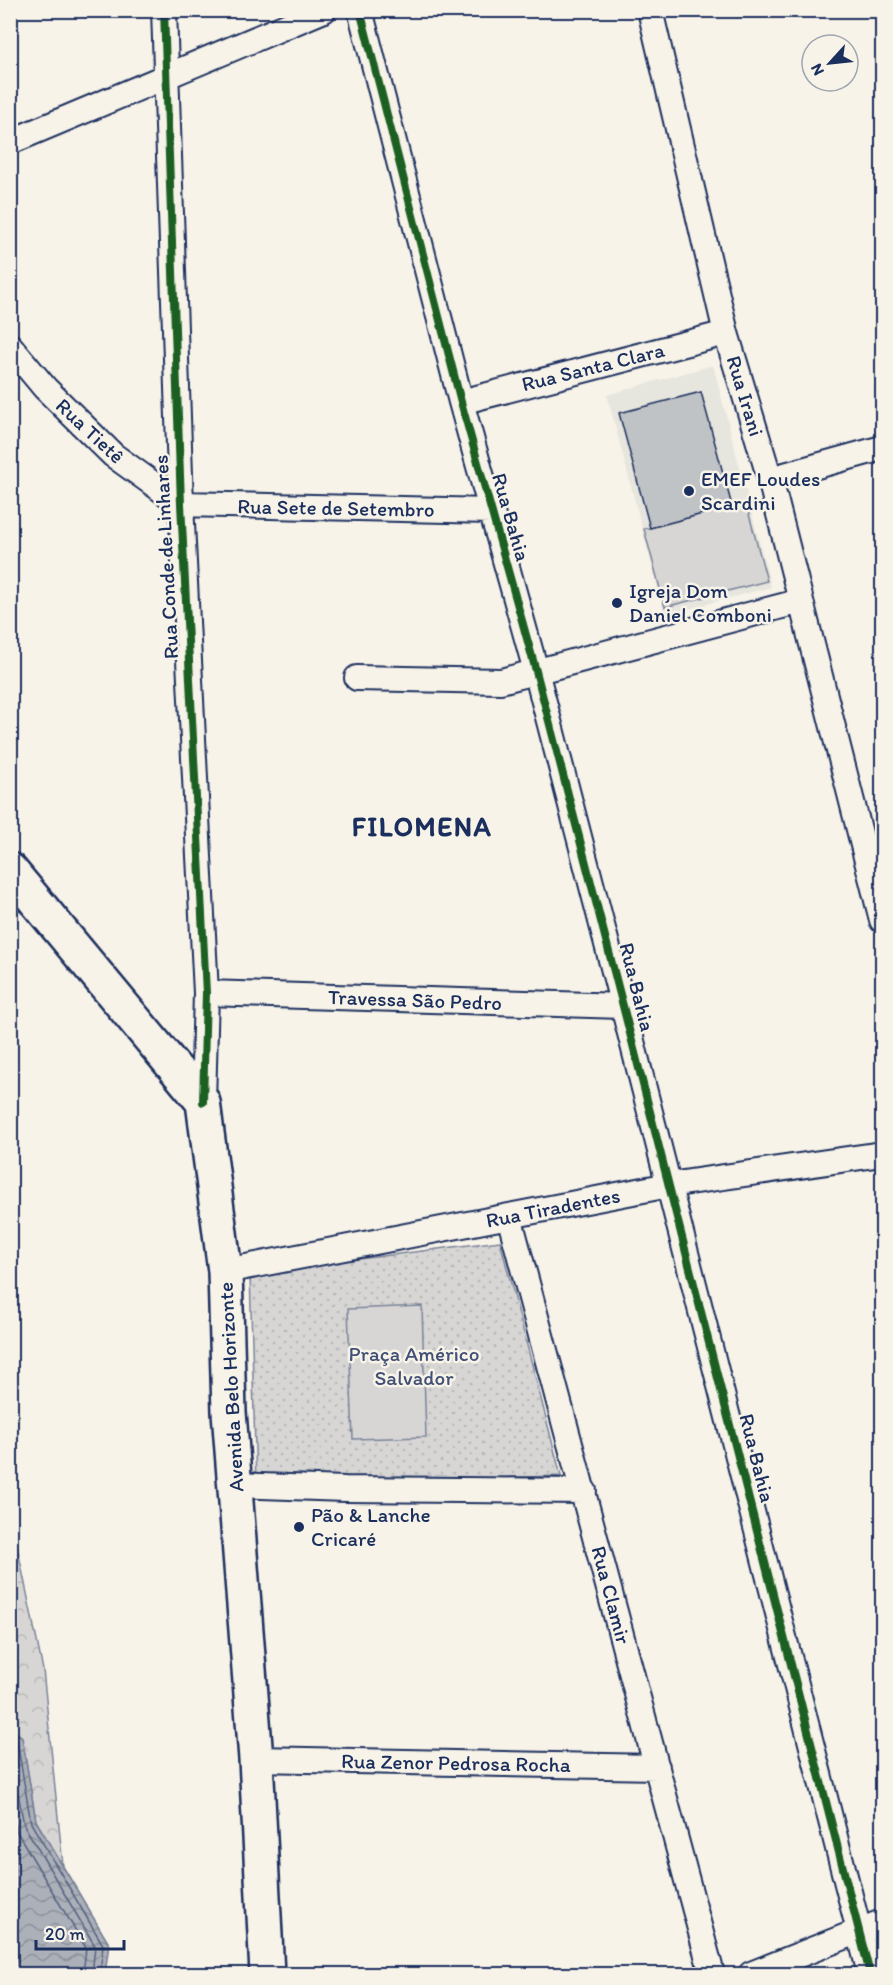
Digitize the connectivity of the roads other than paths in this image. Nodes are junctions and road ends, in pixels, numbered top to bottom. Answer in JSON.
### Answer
{"nodes":[{"id":1,"x":164,"y":10,"type":"edge"},
{"id":2,"x":324,"y":10,"type":"edge"},
{"id":3,"x":360,"y":10,"type":"edge"},
{"id":4,"x":650,"y":10,"type":"edge"},
{"id":5,"x":168,"y":77,"type":"junction"},
{"id":6,"x":10,"y":142,"type":"edge"},
{"id":7,"x":726,"y":333,"type":"junction"},
{"id":8,"x":10,"y":346,"type":"edge"},
{"id":9,"x":461,"y":402,"type":"junction"},
{"id":10,"x":882,"y":448,"type":"edge"},
{"id":11,"x":770,"y":480,"type":"junction"},
{"id":12,"x":181,"y":504,"type":"junction"},
{"id":13,"x":491,"y":512,"type":"junction"},
{"id":14,"x":801,"y":601,"type":"junction"},
{"id":15,"x":536,"y":671,"type":"junction"},
{"id":16,"x":357,"y":678,"type":"dead end"},
{"id":17,"x":10,"y":870,"type":"edge"},
{"id":18,"x":882,"y":920,"type":"edge"},
{"id":19,"x":206,"y":993,"type":"junction"},
{"id":20,"x":623,"y":1006,"type":"junction"},
{"id":21,"x":203,"y":1102,"type":"junction"},
{"id":22,"x":882,"y":1154,"type":"edge"},
{"id":23,"x":669,"y":1185,"type":"junction"},
{"id":24,"x":509,"y":1216,"type":"junction"},
{"id":25,"x":225,"y":1271,"type":"junction"},
{"id":26,"x":235,"y":1485,"type":"junction"},
{"id":27,"x":584,"y":1491,"type":"junction"},
{"id":28,"x":255,"y":1759,"type":"junction"},
{"id":29,"x":657,"y":1767,"type":"junction"},
{"id":30,"x":882,"y":1922,"type":"edge"},
{"id":31,"x":859,"y":1931,"type":"junction"},
{"id":32,"x":267,"y":1974,"type":"edge"},
{"id":33,"x":712,"y":1974,"type":"edge"},
{"id":34,"x":751,"y":1974,"type":"edge"},
{"id":35,"x":870,"y":1974,"type":"edge"}],
"edges":[{"from":1,"to":5,"type":"street","name":"Rua Conde de Linhares"},
{"from":2,"to":5,"type":"street"},
{"from":3,"to":9,"type":"street","name":"Rua Bahia"},
{"from":4,"to":7,"type":"street","name":"Rua Irani"},
{"from":5,"to":6,"type":"street"},
{"from":5,"to":12,"type":"street","name":"Rua Conde de Linhares"},
{"from":7,"to":9,"type":"street","name":"Rua Santa Clara"},
{"from":7,"to":11,"type":"street","name":"Rua Irani"},
{"from":8,"to":12,"type":"street","name":"Rua Tietê"},
{"from":9,"to":13,"type":"street","name":"Rua Bahia"},
{"from":10,"to":11,"type":"street"},
{"from":11,"to":14,"type":"street","name":"Rua Irani"},
{"from":12,"to":13,"type":"street","name":"Rua Sete de Setembro"},
{"from":12,"to":19,"type":"street","name":"Rua Conde de Linhares"},
{"from":13,"to":15,"type":"street","name":"Rua Bahia"},
{"from":14,"to":15,"type":"street"},
{"from":14,"to":18,"type":"street","name":"Rua Irani"},
{"from":15,"to":16,"type":"street"},
{"from":15,"to":20,"type":"street","name":"Rua Bahia"},
{"from":17,"to":21,"type":"main road"},
{"from":19,"to":20,"type":"street","name":"Travessa São Pedro"},
{"from":19,"to":21,"type":"street","name":"Rua Conde de Linhares"},
{"from":20,"to":23,"type":"street","name":"Rua Bahia"},
{"from":21,"to":25,"type":"main road","name":"Avenida Belo Horizonte"},
{"from":22,"to":23,"type":"street","name":"Rua Tiradentes"},
{"from":23,"to":24,"type":"street","name":"Rua Tiradentes"},
{"from":23,"to":31,"type":"street","name":"Rua Bahia"},
{"from":24,"to":25,"type":"street","name":"Rua Tiradentes"},
{"from":24,"to":27,"type":"street","name":"Rua Clamir"},
{"from":25,"to":26,"type":"main road","name":"Avenida Belo Horizonte"},
{"from":26,"to":27,"type":"street"},
{"from":26,"to":28,"type":"main road","name":"Avenida Belo Horizonte"},
{"from":27,"to":29,"type":"street","name":"Rua Clamir"},
{"from":28,"to":29,"type":"street","name":"Rua Zenor Pedrosa Rocha"},
{"from":28,"to":32,"type":"main road","name":"Avenida Belo Horizonte"},
{"from":29,"to":33,"type":"street","name":"Rua Clamir"},
{"from":30,"to":31,"type":"street"},
{"from":31,"to":34,"type":"street"},
{"from":31,"to":35,"type":"street","name":"Rua Bahia"}]}
